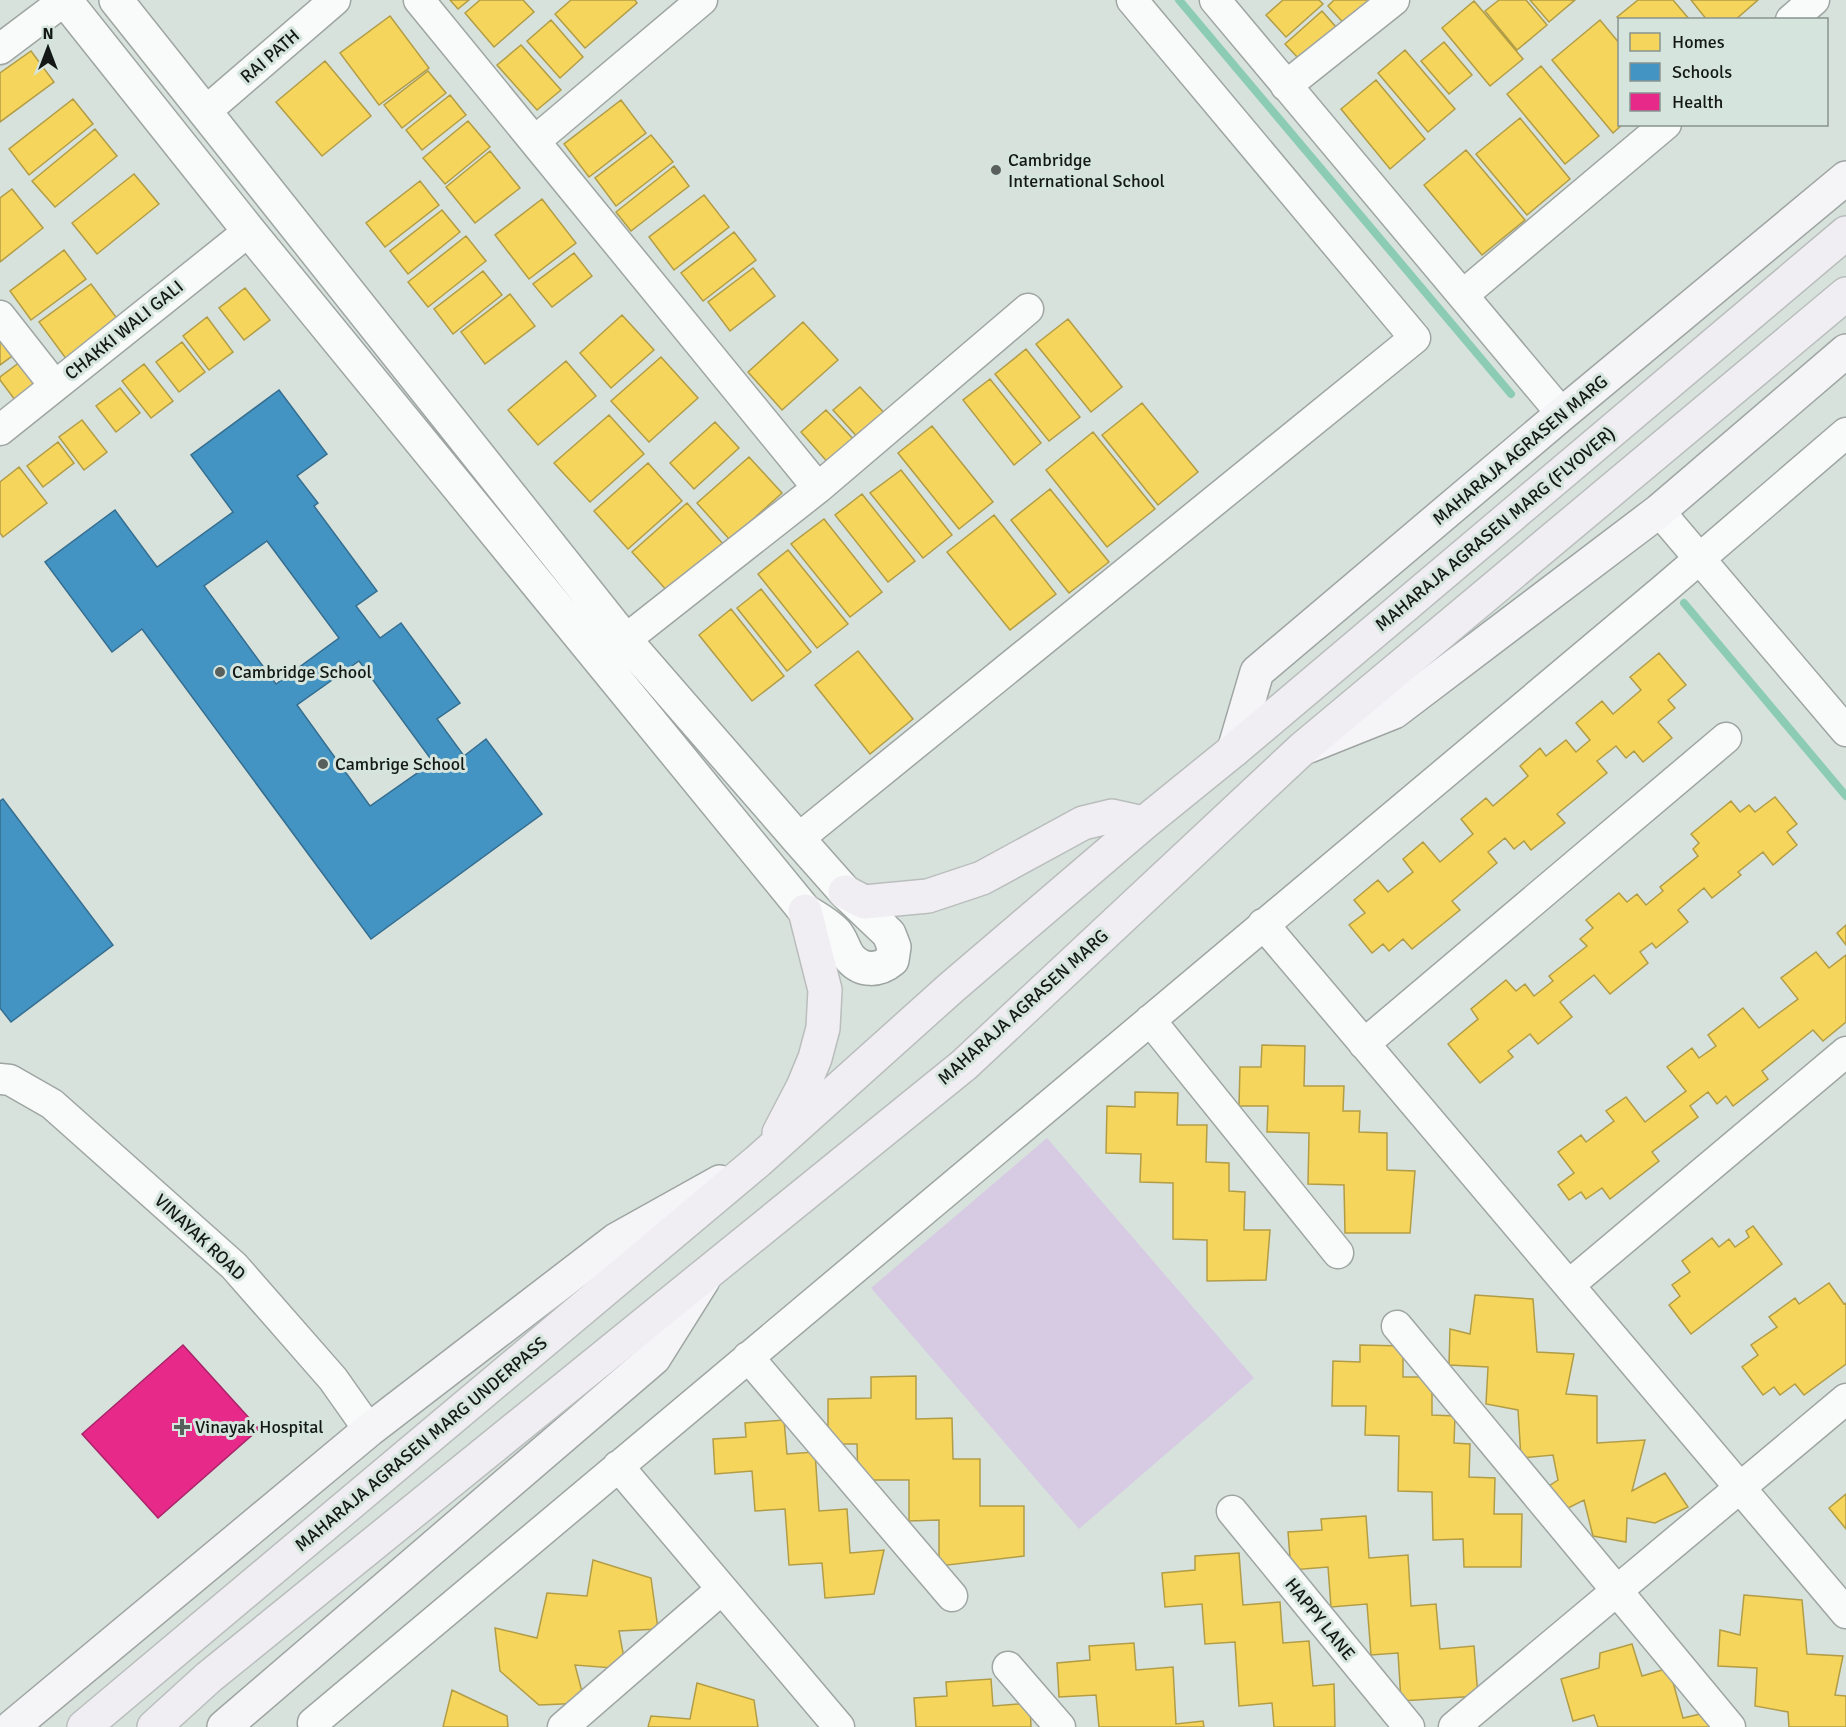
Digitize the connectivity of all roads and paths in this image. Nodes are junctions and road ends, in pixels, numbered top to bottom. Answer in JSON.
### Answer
{"nodes":[{"id":1,"x":65,"y":0,"type":"edge"},
{"id":2,"x":116,"y":0,"type":"edge"},
{"id":3,"x":335,"y":0,"type":"edge"},
{"id":4,"x":419,"y":0,"type":"edge"},
{"id":5,"x":702,"y":0,"type":"edge"},
{"id":6,"x":1132,"y":0,"type":"edge"},
{"id":7,"x":1215,"y":0,"type":"edge"},
{"id":8,"x":1394,"y":0,"type":"edge"},
{"id":9,"x":1814,"y":0,"type":"edge"},
{"id":10,"x":1793,"y":18,"type":"edge"},
{"id":11,"x":0,"y":49,"type":"edge"},
{"id":12,"x":1286,"y":86,"type":"junction"},
{"id":13,"x":205,"y":112,"type":"junction"},
{"id":14,"x":1664,"y":126,"type":"edge"},
{"id":15,"x":535,"y":141,"type":"junction"},
{"id":16,"x":1846,"y":178,"type":"edge"},
{"id":17,"x":249,"y":231,"type":"junction"},
{"id":18,"x":1846,"y":233,"type":"edge"},
{"id":19,"x":1846,"y":294,"type":"edge"},
{"id":20,"x":1463,"y":296,"type":"junction"},
{"id":21,"x":1028,"y":309,"type":"dead end"},
{"id":22,"x":0,"y":316,"type":"edge"},
{"id":23,"x":1846,"y":351,"type":"edge"},
{"id":24,"x":55,"y":386,"type":"junction"},
{"id":25,"x":1563,"y":414,"type":"junction"},
{"id":26,"x":0,"y":430,"type":"edge"},
{"id":27,"x":1846,"y":433,"type":"edge"},
{"id":28,"x":818,"y":488,"type":"junction"},
{"id":29,"x":1659,"y":511,"type":"junction"},
{"id":30,"x":1699,"y":560,"type":"junction"},
{"id":31,"x":625,"y":640,"type":"junction"},
{"id":32,"x":1846,"y":731,"type":"edge"},
{"id":33,"x":1726,"y":738,"type":"dead end"},
{"id":34,"x":1302,"y":749,"type":"junction"},
{"id":35,"x":1234,"y":750,"type":"junction"},
{"id":36,"x":1144,"y":823,"type":"junction"},
{"id":37,"x":798,"y":839,"type":"junction"},
{"id":38,"x":845,"y":892,"type":"junction"},
{"id":39,"x":805,"y":911,"type":"junction"},
{"id":40,"x":1263,"y":924,"type":"junction"},
{"id":41,"x":1150,"y":1020,"type":"junction"},
{"id":42,"x":1364,"y":1044,"type":"junction"},
{"id":43,"x":1846,"y":1052,"type":"edge"},
{"id":44,"x":3,"y":1088,"type":"edge"},
{"id":45,"x":764,"y":1156,"type":"junction"},
{"id":46,"x":1338,"y":1253,"type":"dead end"},
{"id":47,"x":705,"y":1275,"type":"junction"},
{"id":48,"x":1569,"y":1285,"type":"junction"},
{"id":49,"x":1397,"y":1326,"type":"dead end"},
{"id":50,"x":748,"y":1357,"type":"junction"},
{"id":51,"x":1846,"y":1399,"type":"edge"},
{"id":52,"x":369,"y":1430,"type":"junction"},
{"id":53,"x":618,"y":1466,"type":"junction"},
{"id":54,"x":1740,"y":1488,"type":"junction"},
{"id":55,"x":1232,"y":1510,"type":"dead end"},
{"id":56,"x":722,"y":1589,"type":"junction"},
{"id":57,"x":1618,"y":1590,"type":"junction"},
{"id":58,"x":952,"y":1596,"type":"dead end"},
{"id":59,"x":1846,"y":1613,"type":"edge"},
{"id":60,"x":1008,"y":1667,"type":"dead end"},
{"id":61,"x":12,"y":1727,"type":"edge"},
{"id":62,"x":84,"y":1727,"type":"edge"},
{"id":63,"x":154,"y":1727,"type":"edge"},
{"id":64,"x":224,"y":1727,"type":"edge"},
{"id":65,"x":316,"y":1727,"type":"edge"},
{"id":66,"x":563,"y":1727,"type":"edge"},
{"id":67,"x":839,"y":1727,"type":"edge"},
{"id":68,"x":1060,"y":1727,"type":"edge"},
{"id":69,"x":1409,"y":1727,"type":"edge"},
{"id":70,"x":1454,"y":1727,"type":"edge"},
{"id":71,"x":1730,"y":1727,"type":"edge"}],
"edges":[{"from":1,"to":11,"type":"street"},
{"from":1,"to":17,"type":"street"},
{"from":2,"to":13,"type":"street"},
{"from":3,"to":13,"type":"street","name":"RAI PATH"},
{"from":4,"to":15,"type":"street"},
{"from":5,"to":15,"type":"street"},
{"from":6,"to":37,"type":"street"},
{"from":7,"to":12,"type":"street"},
{"from":8,"to":12,"type":"street"},
{"from":9,"to":10,"type":"street"},
{"from":12,"to":20,"type":"street"},
{"from":13,"to":31,"type":"street"},
{"from":14,"to":20,"type":"street"},
{"from":15,"to":28,"type":"street"},
{"from":16,"to":25,"type":"main road","name":"MAHARAJA AGRASEN MARG"},
{"from":17,"to":24,"type":"street","name":"CHAKKI WALI GALI"},
{"from":17,"to":39,"type":"street"},
{"from":18,"to":35,"type":"main road","name":"MAHARAJA AGRASEN MARG (FLYOVER)"},
{"from":19,"to":34,"type":"main road"},
{"from":20,"to":25,"type":"street"},
{"from":21,"to":28,"type":"street"},
{"from":22,"to":24,"type":"street"},
{"from":23,"to":29,"type":"main road"},
{"from":24,"to":26,"type":"street","name":"CHAKKI WALI GALI"},
{"from":25,"to":35,"type":"main road","name":"MAHARAJA AGRASEN MARG"},
{"from":27,"to":30,"type":"street"},
{"from":28,"to":31,"type":"street"},
{"from":29,"to":30,"type":"street"},
{"from":29,"to":34,"type":"main road"},
{"from":30,"to":32,"type":"street"},
{"from":30,"to":40,"type":"street"},
{"from":31,"to":37,"type":"street"},
{"from":33,"to":42,"type":"street"},
{"from":34,"to":47,"type":"main road","name":"MAHARAJA AGRASEN MARG"},
{"from":35,"to":36,"type":"main road","name":"MAHARAJA AGRASEN MARG (FLYOVER)"},
{"from":36,"to":38,"type":"main road"},
{"from":36,"to":45,"type":"main road"},
{"from":37,"to":38,"type":"street"},
{"from":38,"to":39,"type":"street"},
{"from":39,"to":45,"type":"main road"},
{"from":40,"to":41,"type":"street"},
{"from":40,"to":42,"type":"street"},
{"from":41,"to":46,"type":"street"},
{"from":41,"to":50,"type":"street"},
{"from":42,"to":48,"type":"street"},
{"from":43,"to":48,"type":"street"},
{"from":44,"to":52,"type":"street","name":"VINAYAK ROAD"},
{"from":45,"to":52,"type":"main road"},
{"from":45,"to":62,"type":"main road","name":"MAHARAJA AGRASEN MARG UNDERPASS"},
{"from":47,"to":63,"type":"main road"},
{"from":47,"to":64,"type":"main road"},
{"from":48,"to":54,"type":"street"},
{"from":49,"to":57,"type":"street"},
{"from":50,"to":53,"type":"street"},
{"from":50,"to":58,"type":"street"},
{"from":51,"to":54,"type":"street"},
{"from":52,"to":61,"type":"main road"},
{"from":53,"to":56,"type":"street"},
{"from":53,"to":65,"type":"street"},
{"from":54,"to":57,"type":"street"},
{"from":54,"to":59,"type":"street"},
{"from":55,"to":69,"type":"street","name":"HAPPY LANE"},
{"from":56,"to":66,"type":"street"},
{"from":56,"to":67,"type":"street"},
{"from":57,"to":70,"type":"street"},
{"from":57,"to":71,"type":"street"},
{"from":60,"to":68,"type":"street"}]}
